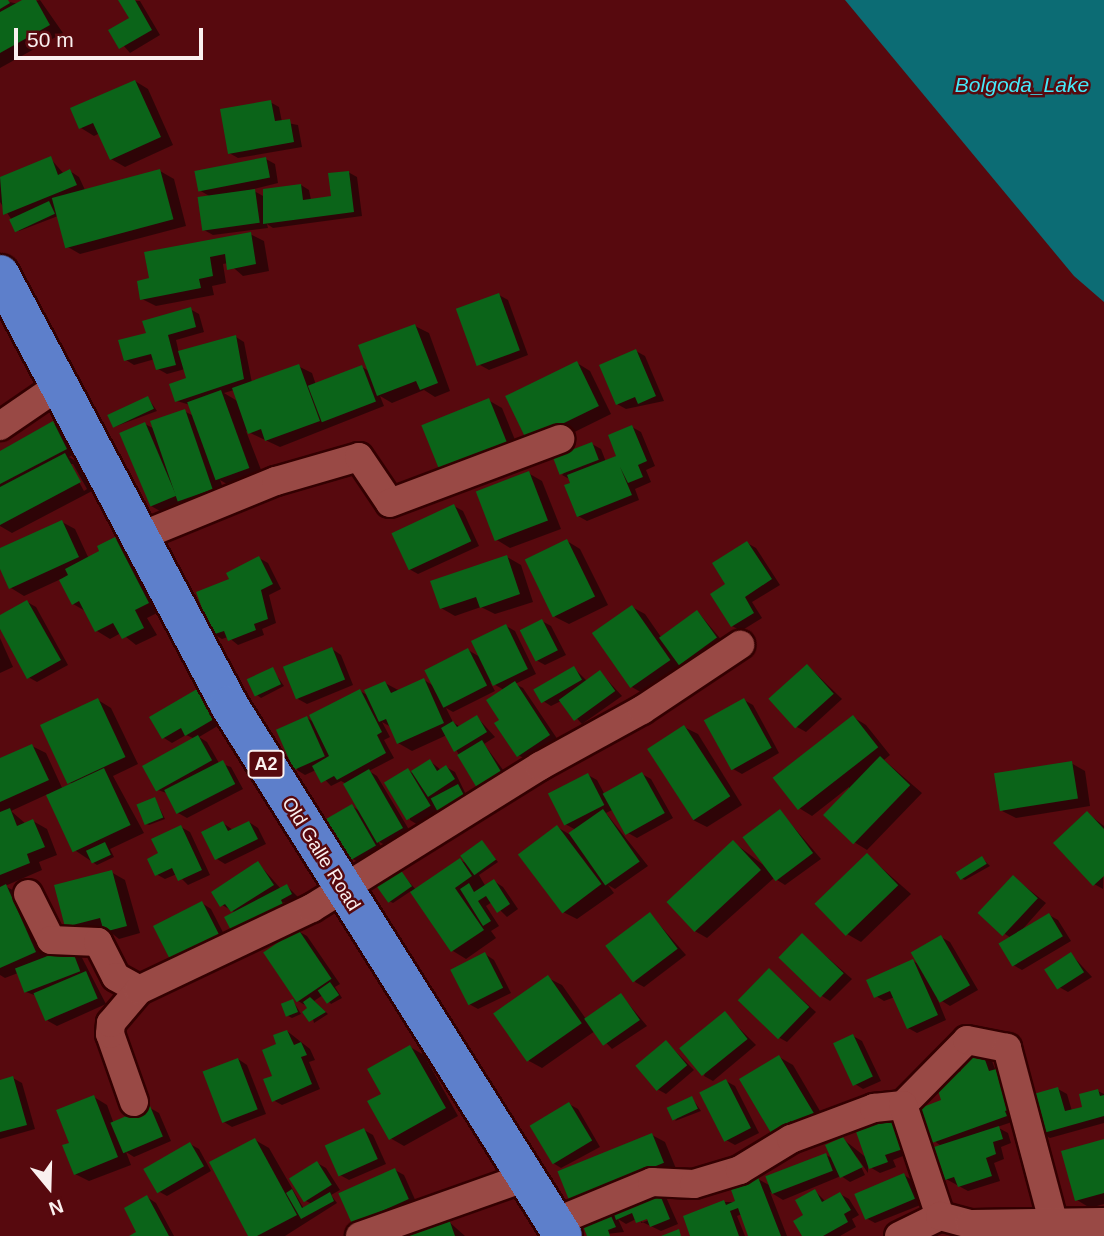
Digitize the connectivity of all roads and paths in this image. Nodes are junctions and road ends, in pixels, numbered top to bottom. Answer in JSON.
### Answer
{"nodes":[{"id":1,"x":0,"y":274,"type":"edge"},
{"id":2,"x":57,"y":387,"type":"junction"},
{"id":3,"x":0,"y":426,"type":"edge"},
{"id":4,"x":560,"y":439,"type":"dead end"},
{"id":5,"x":141,"y":536,"type":"junction"},
{"id":6,"x":740,"y":645,"type":"dead end"},
{"id":7,"x":342,"y":889,"type":"junction"},
{"id":8,"x":28,"y":894,"type":"dead end"},
{"id":9,"x":139,"y":990,"type":"junction"},
{"id":10,"x":134,"y":1102,"type":"dead end"},
{"id":11,"x":903,"y":1105,"type":"junction"},
{"id":12,"x":524,"y":1178,"type":"junction"},
{"id":13,"x":940,"y":1216,"type":"junction"},
{"id":14,"x":1104,"y":1222,"type":"edge"},
{"id":15,"x":559,"y":1229,"type":"edge"},
{"id":16,"x":1055,"y":1230,"type":"edge"},
{"id":17,"x":360,"y":1236,"type":"edge"},
{"id":18,"x":899,"y":1236,"type":"edge"}],
"edges":[{"from":1,"to":2,"type":"highway","name":"Old Galle Road","number":"A2"},
{"from":2,"to":3,"type":"street"},
{"from":2,"to":5,"type":"highway","name":"Old Galle Road","number":"A2"},
{"from":4,"to":5,"type":"street"},
{"from":5,"to":7,"type":"highway","name":"Old Galle Road","number":"A2"},
{"from":6,"to":7,"type":"street"},
{"from":7,"to":9,"type":"street"},
{"from":7,"to":12,"type":"highway","name":"Old Galle Road","number":"A2"},
{"from":8,"to":9,"type":"street"},
{"from":9,"to":10,"type":"street"},
{"from":11,"to":13,"type":"street"},
{"from":11,"to":15,"type":"street"},
{"from":11,"to":16,"type":"street"},
{"from":12,"to":15,"type":"highway","name":"Old Galle Road","number":"A2"},
{"from":12,"to":17,"type":"street"},
{"from":13,"to":16,"type":"street"},
{"from":13,"to":18,"type":"street"},
{"from":14,"to":16,"type":"street"}]}
